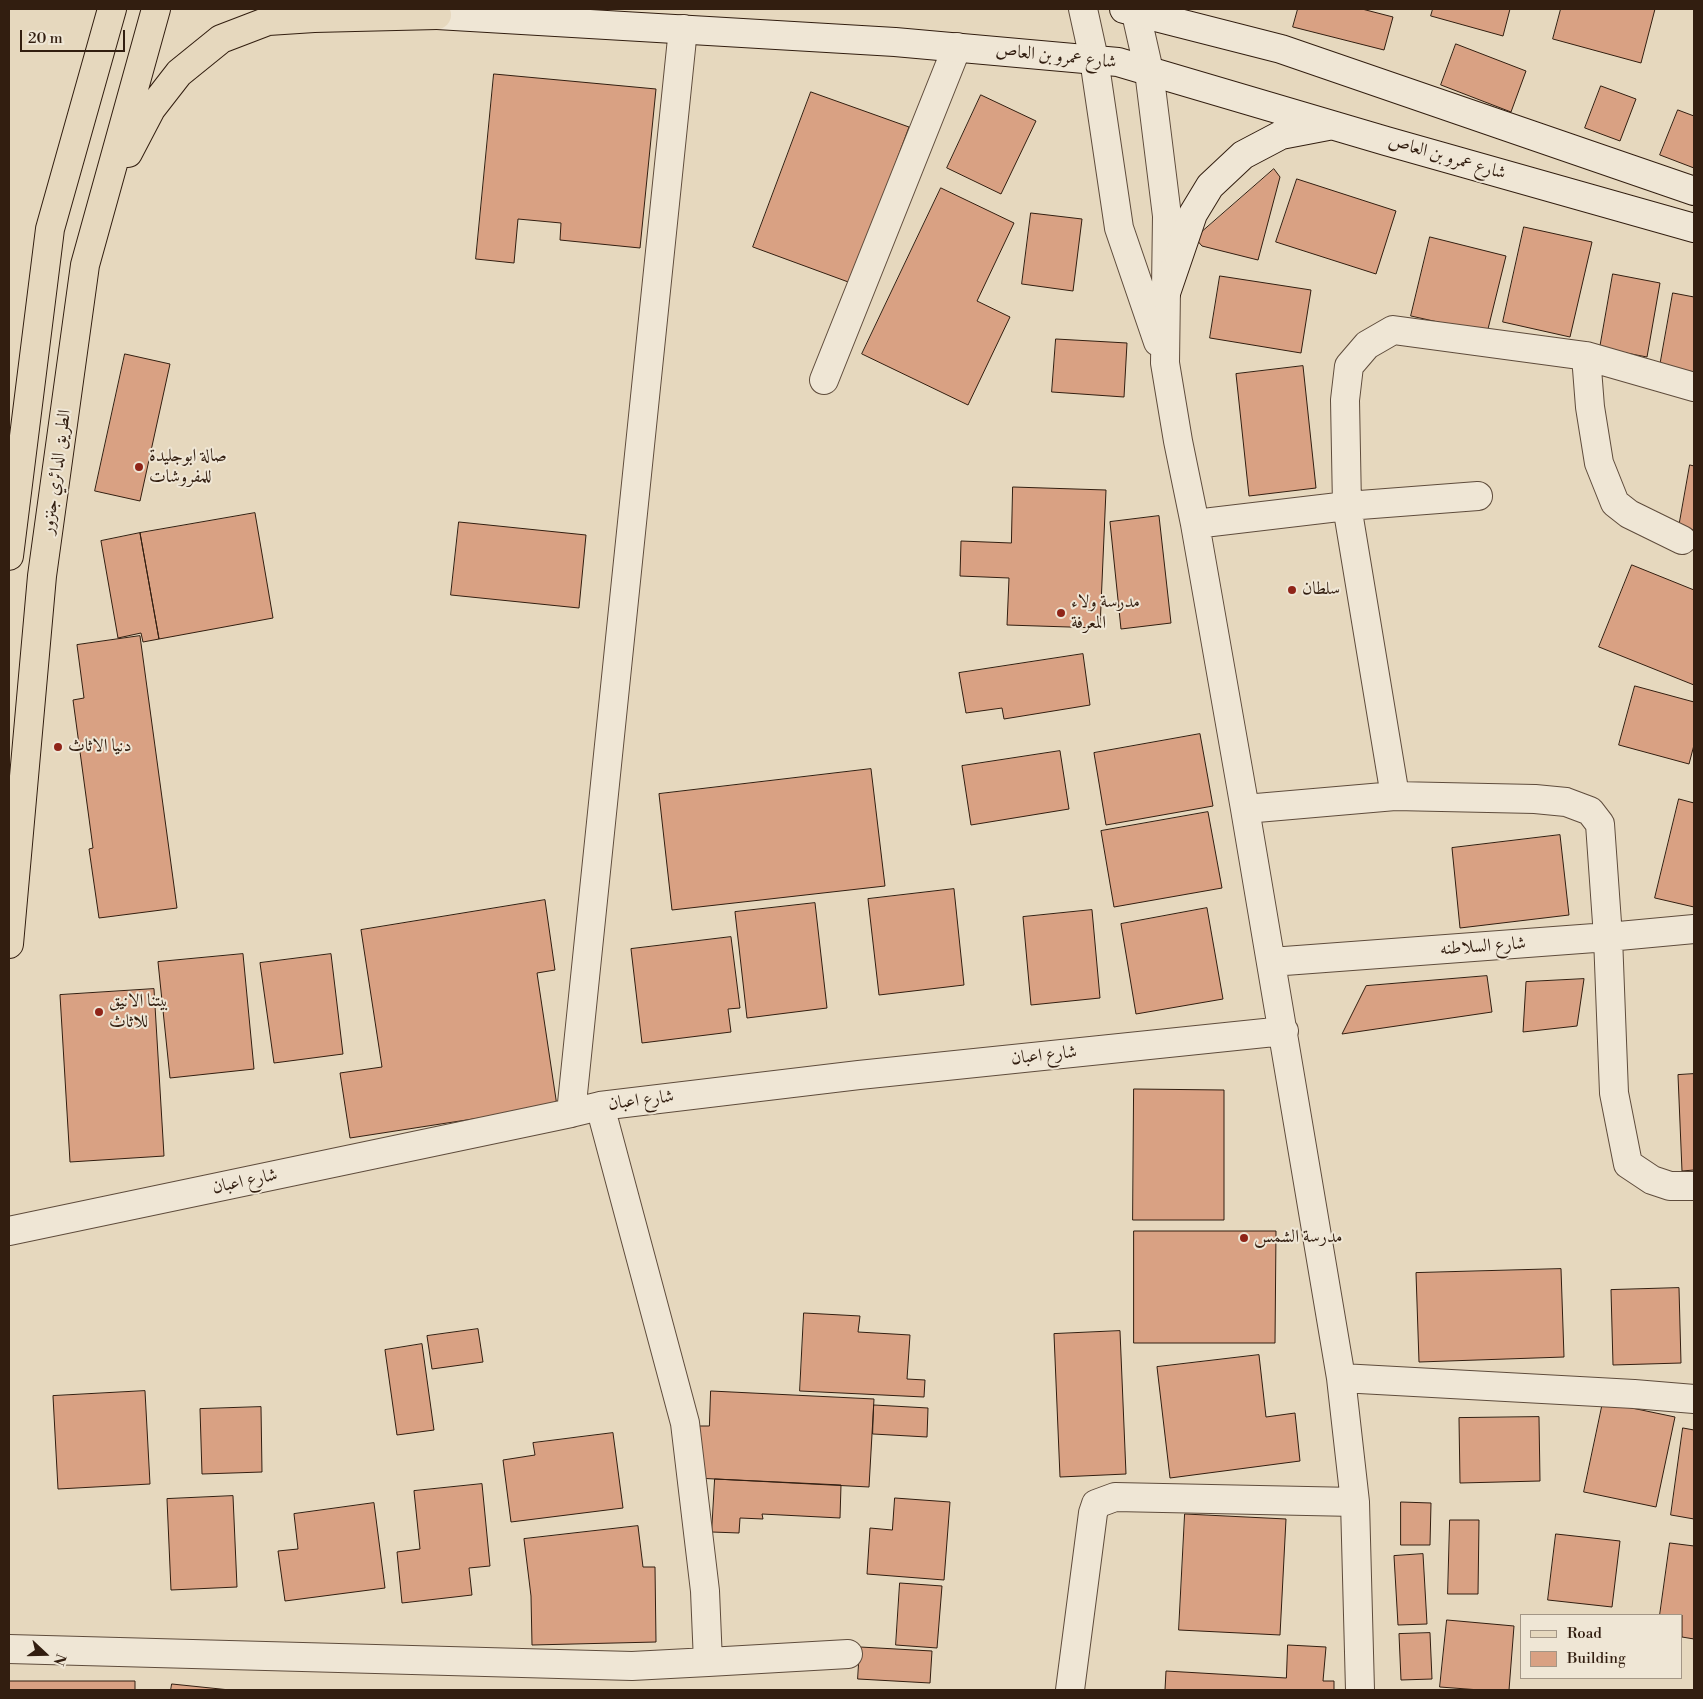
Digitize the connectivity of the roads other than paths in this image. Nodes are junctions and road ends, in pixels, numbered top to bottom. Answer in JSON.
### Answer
{"nodes":[{"id":1,"x":112,"y":9,"type":"edge"},
{"id":2,"x":156,"y":9,"type":"edge"},
{"id":3,"x":396,"y":9,"type":"edge"},
{"id":4,"x":1083,"y":9,"type":"edge"},
{"id":5,"x":1132,"y":10,"type":"edge"},
{"id":6,"x":437,"y":15,"type":"junction"},
{"id":7,"x":683,"y":29,"type":"junction"},
{"id":8,"x":958,"y":47,"type":"junction"},
{"id":9,"x":1094,"y":59,"type":"junction"},
{"id":10,"x":1149,"y":71,"type":"junction"},
{"id":11,"x":1332,"y":125,"type":"junction"},
{"id":12,"x":1694,"y":191,"type":"edge"},
{"id":13,"x":102,"y":203,"type":"junction"},
{"id":14,"x":1694,"y":228,"type":"edge"},
{"id":15,"x":1165,"y":296,"type":"junction"},
{"id":16,"x":1586,"y":356,"type":"junction"},
{"id":17,"x":1165,"y":363,"type":"junction"},
{"id":18,"x":824,"y":380,"type":"dead end"},
{"id":19,"x":1694,"y":387,"type":"edge"},
{"id":20,"x":1478,"y":496,"type":"dead end"},
{"id":21,"x":12,"y":497,"type":"edge"},
{"id":22,"x":1347,"y":506,"type":"junction"},
{"id":23,"x":1195,"y":524,"type":"junction"},
{"id":24,"x":1682,"y":540,"type":"dead end"},
{"id":25,"x":9,"y":556,"type":"edge"},
{"id":26,"x":1395,"y":796,"type":"junction"},
{"id":27,"x":1245,"y":809,"type":"junction"},
{"id":28,"x":1694,"y":930,"type":"edge"},
{"id":29,"x":1608,"y":937,"type":"junction"},
{"id":30,"x":9,"y":944,"type":"edge"},
{"id":31,"x":1271,"y":962,"type":"junction"},
{"id":32,"x":1284,"y":1031,"type":"junction"},
{"id":33,"x":600,"y":1106,"type":"junction"},
{"id":34,"x":571,"y":1113,"type":"junction"},
{"id":35,"x":1694,"y":1186,"type":"edge"},
{"id":36,"x":9,"y":1231,"type":"edge"},
{"id":37,"x":1341,"y":1378,"type":"junction"},
{"id":38,"x":1694,"y":1399,"type":"edge"},
{"id":39,"x":1355,"y":1502,"type":"junction"},
{"id":40,"x":9,"y":1649,"type":"edge"},
{"id":41,"x":848,"y":1654,"type":"dead end"},
{"id":42,"x":708,"y":1662,"type":"junction"},
{"id":43,"x":1070,"y":1690,"type":"edge"},
{"id":44,"x":1360,"y":1690,"type":"edge"}],
"edges":[{"from":1,"to":21,"type":"main road","name":"الطريق الدائري جنزور"},
{"from":2,"to":13,"type":"main road","name":"الطريق الدائري جنزور"},
{"from":3,"to":6,"type":"street","name":"شارع عمرو بن العاص"},
{"from":4,"to":9,"type":"street"},
{"from":5,"to":10,"type":"street"},
{"from":5,"to":12,"type":"street"},
{"from":6,"to":7,"type":"street","name":"شارع عمرو بن العاص"},
{"from":6,"to":13,"type":"main road"},
{"from":7,"to":8,"type":"street","name":"شارع عمرو بن العاص"},
{"from":7,"to":34,"type":"street"},
{"from":8,"to":9,"type":"street","name":"شارع عمرو بن العاص"},
{"from":8,"to":18,"type":"street"},
{"from":9,"to":10,"type":"street","name":"شارع عمرو بن العاص"},
{"from":9,"to":17,"type":"street"},
{"from":10,"to":11,"type":"street","name":"شارع عمرو بن العاص"},
{"from":10,"to":15,"type":"street"},
{"from":11,"to":14,"type":"street","name":"شارع عمرو بن العاص"},
{"from":11,"to":15,"type":"street"},
{"from":13,"to":30,"type":"main road","name":"الطريق الدائري جنزور"},
{"from":15,"to":17,"type":"street"},
{"from":16,"to":19,"type":"street"},
{"from":16,"to":22,"type":"street"},
{"from":16,"to":24,"type":"street"},
{"from":17,"to":23,"type":"street"},
{"from":20,"to":22,"type":"street"},
{"from":21,"to":25,"type":"main road","name":"الطريق الدائري جنزور"},
{"from":22,"to":23,"type":"street"},
{"from":22,"to":26,"type":"street"},
{"from":23,"to":27,"type":"street"},
{"from":26,"to":27,"type":"street"},
{"from":26,"to":29,"type":"street"},
{"from":27,"to":31,"type":"street"},
{"from":28,"to":29,"type":"street","name":"شارع السلاطنه"},
{"from":29,"to":31,"type":"street","name":"شارع السلاطنه"},
{"from":29,"to":35,"type":"street"},
{"from":31,"to":32,"type":"street"},
{"from":32,"to":33,"type":"street","name":"شارع اعبان"},
{"from":32,"to":37,"type":"street"},
{"from":33,"to":34,"type":"street","name":"شارع اعبان"},
{"from":33,"to":42,"type":"street"},
{"from":34,"to":36,"type":"street","name":"شارع اعبان"},
{"from":37,"to":38,"type":"street"},
{"from":37,"to":39,"type":"street"},
{"from":39,"to":43,"type":"street"},
{"from":39,"to":44,"type":"street"},
{"from":40,"to":42,"type":"street"},
{"from":41,"to":42,"type":"street"}]}
